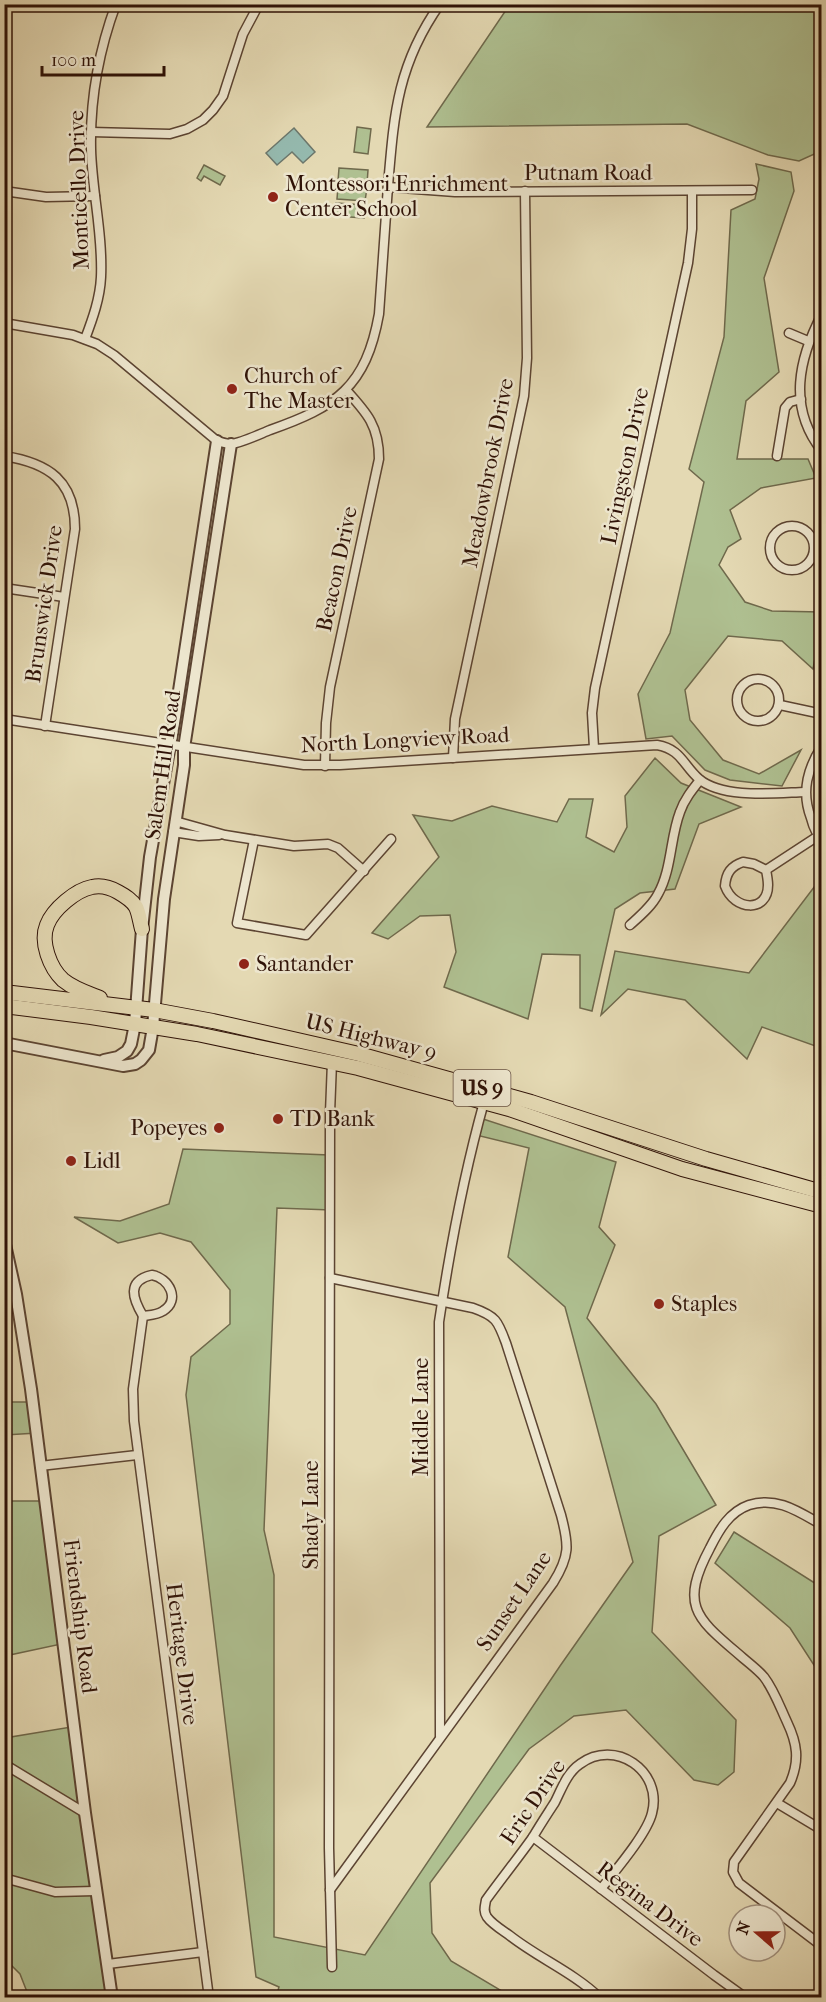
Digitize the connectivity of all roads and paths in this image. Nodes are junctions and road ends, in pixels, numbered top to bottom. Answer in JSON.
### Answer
{"nodes":[{"id":1,"x":116,"y":4,"type":"edge"},
{"id":2,"x":259,"y":4,"type":"edge"},
{"id":3,"x":440,"y":4,"type":"edge"},
{"id":4,"x":92,"y":132,"type":"junction"},
{"id":5,"x":388,"y":188,"type":"junction"},
{"id":6,"x":752,"y":190,"type":"dead end"},
{"id":7,"x":4,"y":191,"type":"edge"},
{"id":8,"x":692,"y":191,"type":"junction"},
{"id":9,"x":525,"y":192,"type":"junction"},
{"id":10,"x":95,"y":196,"type":"junction"},
{"id":11,"x":822,"y":314,"type":"edge"},
{"id":12,"x":4,"y":323,"type":"edge"},
{"id":13,"x":789,"y":333,"type":"dead end"},
{"id":14,"x":85,"y":339,"type":"junction"},
{"id":15,"x":808,"y":341,"type":"junction"},
{"id":16,"x":346,"y":390,"type":"junction"},
{"id":17,"x":801,"y":399,"type":"junction"},
{"id":18,"x":217,"y":441,"type":"junction"},
{"id":19,"x":231,"y":444,"type":"junction"},
{"id":20,"x":822,"y":451,"type":"edge"},
{"id":21,"x":4,"y":456,"type":"edge"},
{"id":22,"x":777,"y":456,"type":"dead end"},
{"id":23,"x":818,"y":556,"type":"edge"},
{"id":24,"x":4,"y":588,"type":"edge"},
{"id":25,"x":64,"y":597,"type":"junction"},
{"id":26,"x":780,"y":705,"type":"junction"},
{"id":27,"x":822,"y":714,"type":"edge"},
{"id":28,"x":4,"y":720,"type":"edge"},
{"id":29,"x":45,"y":726,"type":"junction"},
{"id":30,"x":170,"y":746,"type":"junction"},
{"id":31,"x":822,"y":746,"type":"edge"},
{"id":32,"x":184,"y":748,"type":"junction"},
{"id":33,"x":594,"y":748,"type":"junction"},
{"id":34,"x":453,"y":758,"type":"junction"},
{"id":35,"x":325,"y":766,"type":"junction"},
{"id":36,"x":700,"y":780,"type":"junction"},
{"id":37,"x":805,"y":792,"type":"junction"},
{"id":38,"x":174,"y":826,"type":"junction"},
{"id":39,"x":154,"y":834,"type":"junction"},
{"id":40,"x":820,"y":837,"type":"edge"},
{"id":41,"x":391,"y":839,"type":"dead end"},
{"id":42,"x":254,"y":840,"type":"junction"},
{"id":43,"x":766,"y":870,"type":"junction"},
{"id":44,"x":364,"y":871,"type":"junction"},
{"id":45,"x":630,"y":925,"type":"dead end"},
{"id":46,"x":142,"y":929,"type":"junction"},
{"id":47,"x":4,"y":992,"type":"edge"},
{"id":48,"x":4,"y":1006,"type":"edge"},
{"id":49,"x":130,"y":1007,"type":"junction"},
{"id":50,"x":154,"y":1010,"type":"junction"},
{"id":51,"x":135,"y":1024,"type":"junction"},
{"id":52,"x":153,"y":1027,"type":"junction"},
{"id":53,"x":4,"y":1043,"type":"edge"},
{"id":54,"x":98,"y":1061,"type":"junction"},
{"id":55,"x":332,"y":1062,"type":"junction"},
{"id":56,"x":484,"y":1102,"type":"junction"},
{"id":57,"x":822,"y":1192,"type":"edge"},
{"id":58,"x":822,"y":1206,"type":"edge"},
{"id":59,"x":4,"y":1240,"type":"edge"},
{"id":60,"x":330,"y":1278,"type":"junction"},
{"id":61,"x":442,"y":1302,"type":"junction"},
{"id":62,"x":143,"y":1316,"type":"junction"},
{"id":63,"x":137,"y":1455,"type":"junction"},
{"id":64,"x":40,"y":1466,"type":"junction"},
{"id":65,"x":822,"y":1525,"type":"edge"},
{"id":66,"x":440,"y":1737,"type":"junction"},
{"id":67,"x":4,"y":1764,"type":"edge"},
{"id":68,"x":777,"y":1803,"type":"junction"},
{"id":69,"x":85,"y":1813,"type":"junction"},
{"id":70,"x":822,"y":1830,"type":"edge"},
{"id":71,"x":532,"y":1837,"type":"junction"},
{"id":72,"x":4,"y":1878,"type":"edge"},
{"id":73,"x":601,"y":1889,"type":"junction"},
{"id":74,"x":95,"y":1891,"type":"junction"},
{"id":75,"x":329,"y":1891,"type":"junction"},
{"id":76,"x":822,"y":1946,"type":"edge"},
{"id":77,"x":203,"y":1952,"type":"junction"},
{"id":78,"x":108,"y":1964,"type":"junction"},
{"id":79,"x":332,"y":1967,"type":"dead end"},
{"id":80,"x":112,"y":1998,"type":"edge"},
{"id":81,"x":209,"y":1998,"type":"edge"},
{"id":82,"x":600,"y":1998,"type":"edge"},
{"id":83,"x":746,"y":1998,"type":"edge"}],
"edges":[{"from":1,"to":4,"type":"street","name":"Monticello Drive"},
{"from":2,"to":4,"type":"street"},
{"from":3,"to":5,"type":"street"},
{"from":4,"to":10,"type":"street","name":"Monticello Drive"},
{"from":5,"to":9,"type":"street","name":"Putnam Road"},
{"from":5,"to":16,"type":"street"},
{"from":6,"to":8,"type":"street","name":"Putnam Road"},
{"from":7,"to":10,"type":"street"},
{"from":8,"to":9,"type":"street","name":"Putnam Road"},
{"from":8,"to":33,"type":"street","name":"Livingston Drive"},
{"from":9,"to":34,"type":"street","name":"Meadowbrook Drive"},
{"from":10,"to":14,"type":"street","name":"Monticello Drive"},
{"from":11,"to":15,"type":"street"},
{"from":12,"to":14,"type":"street"},
{"from":13,"to":15,"type":"street"},
{"from":14,"to":18,"type":"street"},
{"from":15,"to":17,"type":"street"},
{"from":16,"to":19,"type":"street"},
{"from":16,"to":35,"type":"street","name":"Beacon Drive"},
{"from":17,"to":20,"type":"street"},
{"from":17,"to":22,"type":"street"},
{"from":18,"to":19,"type":"street"},
{"from":18,"to":30,"type":"street","name":"Salem Hill Road"},
{"from":19,"to":32,"type":"street","name":"Salem Hill Road"},
{"from":21,"to":25,"type":"street","name":"Brunswick Drive"},
{"from":23,"to":23,"type":"street"},
{"from":24,"to":25,"type":"street"},
{"from":25,"to":29,"type":"street","name":"Brunswick Drive"},
{"from":26,"to":26,"type":"street"},
{"from":26,"to":27,"type":"street"},
{"from":28,"to":29,"type":"street","name":"North Longview Road"},
{"from":29,"to":30,"type":"street","name":"North Longview Road"},
{"from":30,"to":32,"type":"street","name":"North Longview Road"},
{"from":30,"to":39,"type":"street","name":"Salem Hill Road"},
{"from":31,"to":37,"type":"street"},
{"from":32,"to":35,"type":"street","name":"North Longview Road"},
{"from":32,"to":38,"type":"street","name":"Salem Hill Road"},
{"from":33,"to":34,"type":"street","name":"North Longview Road"},
{"from":33,"to":36,"type":"street","name":"North Longview Road"},
{"from":34,"to":35,"type":"street","name":"North Longview Road"},
{"from":36,"to":37,"type":"street"},
{"from":36,"to":45,"type":"street"},
{"from":37,"to":40,"type":"street"},
{"from":38,"to":39,"type":"street"},
{"from":38,"to":42,"type":"street"},
{"from":38,"to":50,"type":"street","name":"Salem Hill Road"},
{"from":39,"to":46,"type":"street","name":"Salem Hill Road"},
{"from":40,"to":43,"type":"street"},
{"from":41,"to":44,"type":"street"},
{"from":42,"to":44,"type":"street"},
{"from":42,"to":44,"type":"street"},
{"from":43,"to":43,"type":"street"},
{"from":46,"to":49,"type":"street","name":"Salem Hill Road"},
{"from":46,"to":49,"type":"highway"},
{"from":47,"to":49,"type":"highway","name":"US Highway 9","number":"US 9"},
{"from":48,"to":51,"type":"highway","name":"US Highway 9","number":"US 9"},
{"from":49,"to":50,"type":"highway","name":"US Highway 9","number":"US 9"},
{"from":49,"to":51,"type":"street","name":"Salem Hill Road"},
{"from":50,"to":52,"type":"street","name":"Salem Hill Road"},
{"from":50,"to":57,"type":"highway","name":"US Highway 9","number":"US 9"},
{"from":51,"to":52,"type":"highway","name":"US Highway 9","number":"US 9"},
{"from":51,"to":54,"type":"street","name":"Salem Hill Road"},
{"from":52,"to":54,"type":"street","name":"Salem Hill Road"},
{"from":52,"to":55,"type":"highway","name":"US Highway 9","number":"US 9"},
{"from":53,"to":54,"type":"street","name":"Salem Hill Road"},
{"from":55,"to":56,"type":"highway","name":"US Highway 9","number":"US 9"},
{"from":55,"to":60,"type":"street","name":"Shady Lane"},
{"from":56,"to":58,"type":"highway","name":"US Highway 9","number":"US 9"},
{"from":56,"to":61,"type":"street","name":"Middle Lane"},
{"from":59,"to":64,"type":"street","name":"Friendship Road"},
{"from":60,"to":61,"type":"street","name":"Sunset Lane"},
{"from":60,"to":75,"type":"street","name":"Shady Lane"},
{"from":61,"to":66,"type":"street","name":"Middle Lane"},
{"from":61,"to":66,"type":"street","name":"Sunset Lane"},
{"from":62,"to":62,"type":"street","name":"Heritage Drive"},
{"from":62,"to":63,"type":"street","name":"Heritage Drive"},
{"from":63,"to":64,"type":"street"},
{"from":63,"to":77,"type":"street","name":"Heritage Drive"},
{"from":64,"to":69,"type":"street","name":"Friendship Road"},
{"from":65,"to":68,"type":"street"},
{"from":66,"to":75,"type":"street","name":"Sunset Lane"},
{"from":67,"to":69,"type":"street"},
{"from":68,"to":70,"type":"street"},
{"from":68,"to":76,"type":"street"},
{"from":69,"to":74,"type":"street","name":"Friendship Road"},
{"from":71,"to":73,"type":"street","name":"Regina Drive"},
{"from":71,"to":73,"type":"street","name":"Eric Drive"},
{"from":71,"to":82,"type":"street","name":"Eric Drive"},
{"from":72,"to":74,"type":"street"},
{"from":73,"to":83,"type":"street","name":"Regina Drive"},
{"from":74,"to":78,"type":"street","name":"Friendship Road"},
{"from":75,"to":79,"type":"street","name":"Shady Lane"},
{"from":77,"to":78,"type":"street"},
{"from":77,"to":81,"type":"street","name":"Heritage Drive"},
{"from":78,"to":80,"type":"street","name":"Friendship Road"}]}
